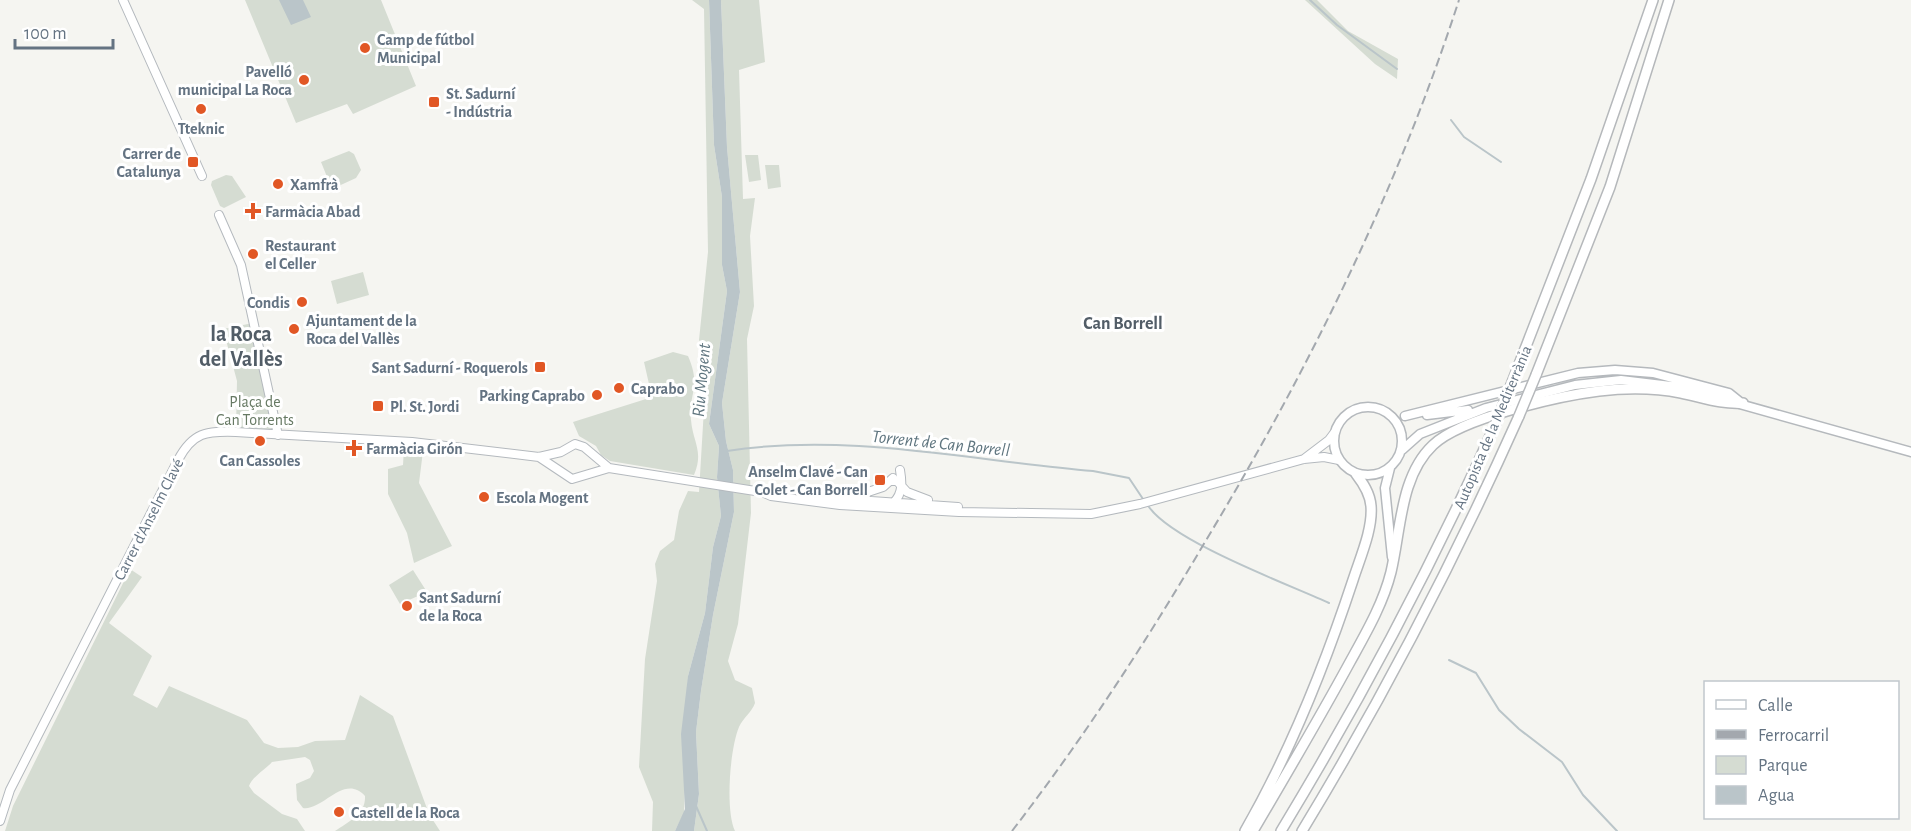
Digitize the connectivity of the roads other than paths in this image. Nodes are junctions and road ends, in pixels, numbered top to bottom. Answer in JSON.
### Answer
{"nodes":[{"id":1,"x":123,"y":0,"type":"edge"},
{"id":2,"x":1653,"y":0,"type":"edge"},
{"id":3,"x":1669,"y":0,"type":"edge"},
{"id":4,"x":202,"y":176,"type":"dead end"},
{"id":5,"x":219,"y":216,"type":"dead end"},
{"id":6,"x":1743,"y":403,"type":"junction"},
{"id":7,"x":1486,"y":408,"type":"junction"},
{"id":8,"x":1405,"y":416,"type":"junction"},
{"id":9,"x":1393,"y":417,"type":"junction"},
{"id":10,"x":1335,"y":432,"type":"junction"},
{"id":11,"x":278,"y":435,"type":"junction"},
{"id":12,"x":1402,"y":450,"type":"junction"},
{"id":13,"x":561,"y":452,"type":"junction"},
{"id":14,"x":1911,"y":452,"type":"edge"},
{"id":15,"x":590,"y":454,"type":"junction"},
{"id":16,"x":539,"y":457,"type":"junction"},
{"id":17,"x":1304,"y":459,"type":"junction"},
{"id":18,"x":1339,"y":460,"type":"junction"},
{"id":19,"x":609,"y":468,"type":"junction"},
{"id":20,"x":1390,"y":468,"type":"junction"},
{"id":21,"x":559,"y":469,"type":"junction"},
{"id":22,"x":587,"y":474,"type":"junction"},
{"id":23,"x":1356,"y":474,"type":"junction"},
{"id":24,"x":902,"y":486,"type":"junction"},
{"id":25,"x":883,"y":488,"type":"junction"},
{"id":26,"x":764,"y":493,"type":"junction"},
{"id":27,"x":841,"y":498,"type":"junction"},
{"id":28,"x":894,"y":501,"type":"junction"},
{"id":29,"x":831,"y":504,"type":"junction"},
{"id":30,"x":958,"y":507,"type":"junction"},
{"id":31,"x":928,"y":510,"type":"junction"},
{"id":32,"x":968,"y":511,"type":"junction"},
{"id":33,"x":1392,"y":566,"type":"junction"},
{"id":34,"x":0,"y":821,"type":"edge"},
{"id":35,"x":1245,"y":831,"type":"edge"},
{"id":36,"x":1253,"y":831,"type":"edge"},
{"id":37,"x":1281,"y":831,"type":"edge"},
{"id":38,"x":1302,"y":831,"type":"edge"}],
"edges":[{"from":1,"to":4,"type":"street"},
{"from":2,"to":37,"type":"highway","name":"Autopista de la Mediterrània","bridge":true},
{"from":3,"to":38,"type":"highway","name":"Autopista de la Mediterrània","bridge":true},
{"from":5,"to":11,"type":"street"},
{"from":6,"to":7,"type":"main road"},
{"from":6,"to":8,"type":"main road"},
{"from":6,"to":14,"type":"main road"},
{"from":6,"to":33,"type":"highway"},
{"from":7,"to":8,"type":"main road"},
{"from":7,"to":12,"type":"main road"},
{"from":8,"to":9,"type":"main road"},
{"from":9,"to":10,"type":"main road"},
{"from":9,"to":12,"type":"main road"},
{"from":10,"to":17,"type":"street"},
{"from":10,"to":18,"type":"main road"},
{"from":11,"to":16,"type":"street","name":"Carrer d'Anselm Clavé"},
{"from":11,"to":34,"type":"street","name":"Carrer d'Anselm Clavé"},
{"from":12,"to":20,"type":"main road"},
{"from":13,"to":15,"type":"street"},
{"from":13,"to":16,"type":"street"},
{"from":13,"to":21,"type":"street"},
{"from":15,"to":19,"type":"street"},
{"from":15,"to":22,"type":"street"},
{"from":16,"to":21,"type":"street"},
{"from":17,"to":18,"type":"street"},
{"from":17,"to":32,"type":"street"},
{"from":18,"to":23,"type":"main road"},
{"from":19,"to":22,"type":"street"},
{"from":19,"to":26,"type":"street"},
{"from":20,"to":23,"type":"main road"},
{"from":20,"to":33,"type":"main road"},
{"from":21,"to":22,"type":"street"},
{"from":23,"to":35,"type":"highway"},
{"from":24,"to":25,"type":"street"},
{"from":24,"to":28,"type":"street"},
{"from":24,"to":30,"type":"street"},
{"from":25,"to":27,"type":"street"},
{"from":25,"to":28,"type":"street"},
{"from":26,"to":27,"type":"street"},
{"from":26,"to":29,"type":"street"},
{"from":27,"to":28,"type":"street"},
{"from":28,"to":29,"type":"street"},
{"from":28,"to":30,"type":"street"},
{"from":28,"to":31,"type":"street"},
{"from":29,"to":31,"type":"street"},
{"from":30,"to":32,"type":"street"},
{"from":31,"to":32,"type":"street"},
{"from":33,"to":36,"type":"highway"}]}
